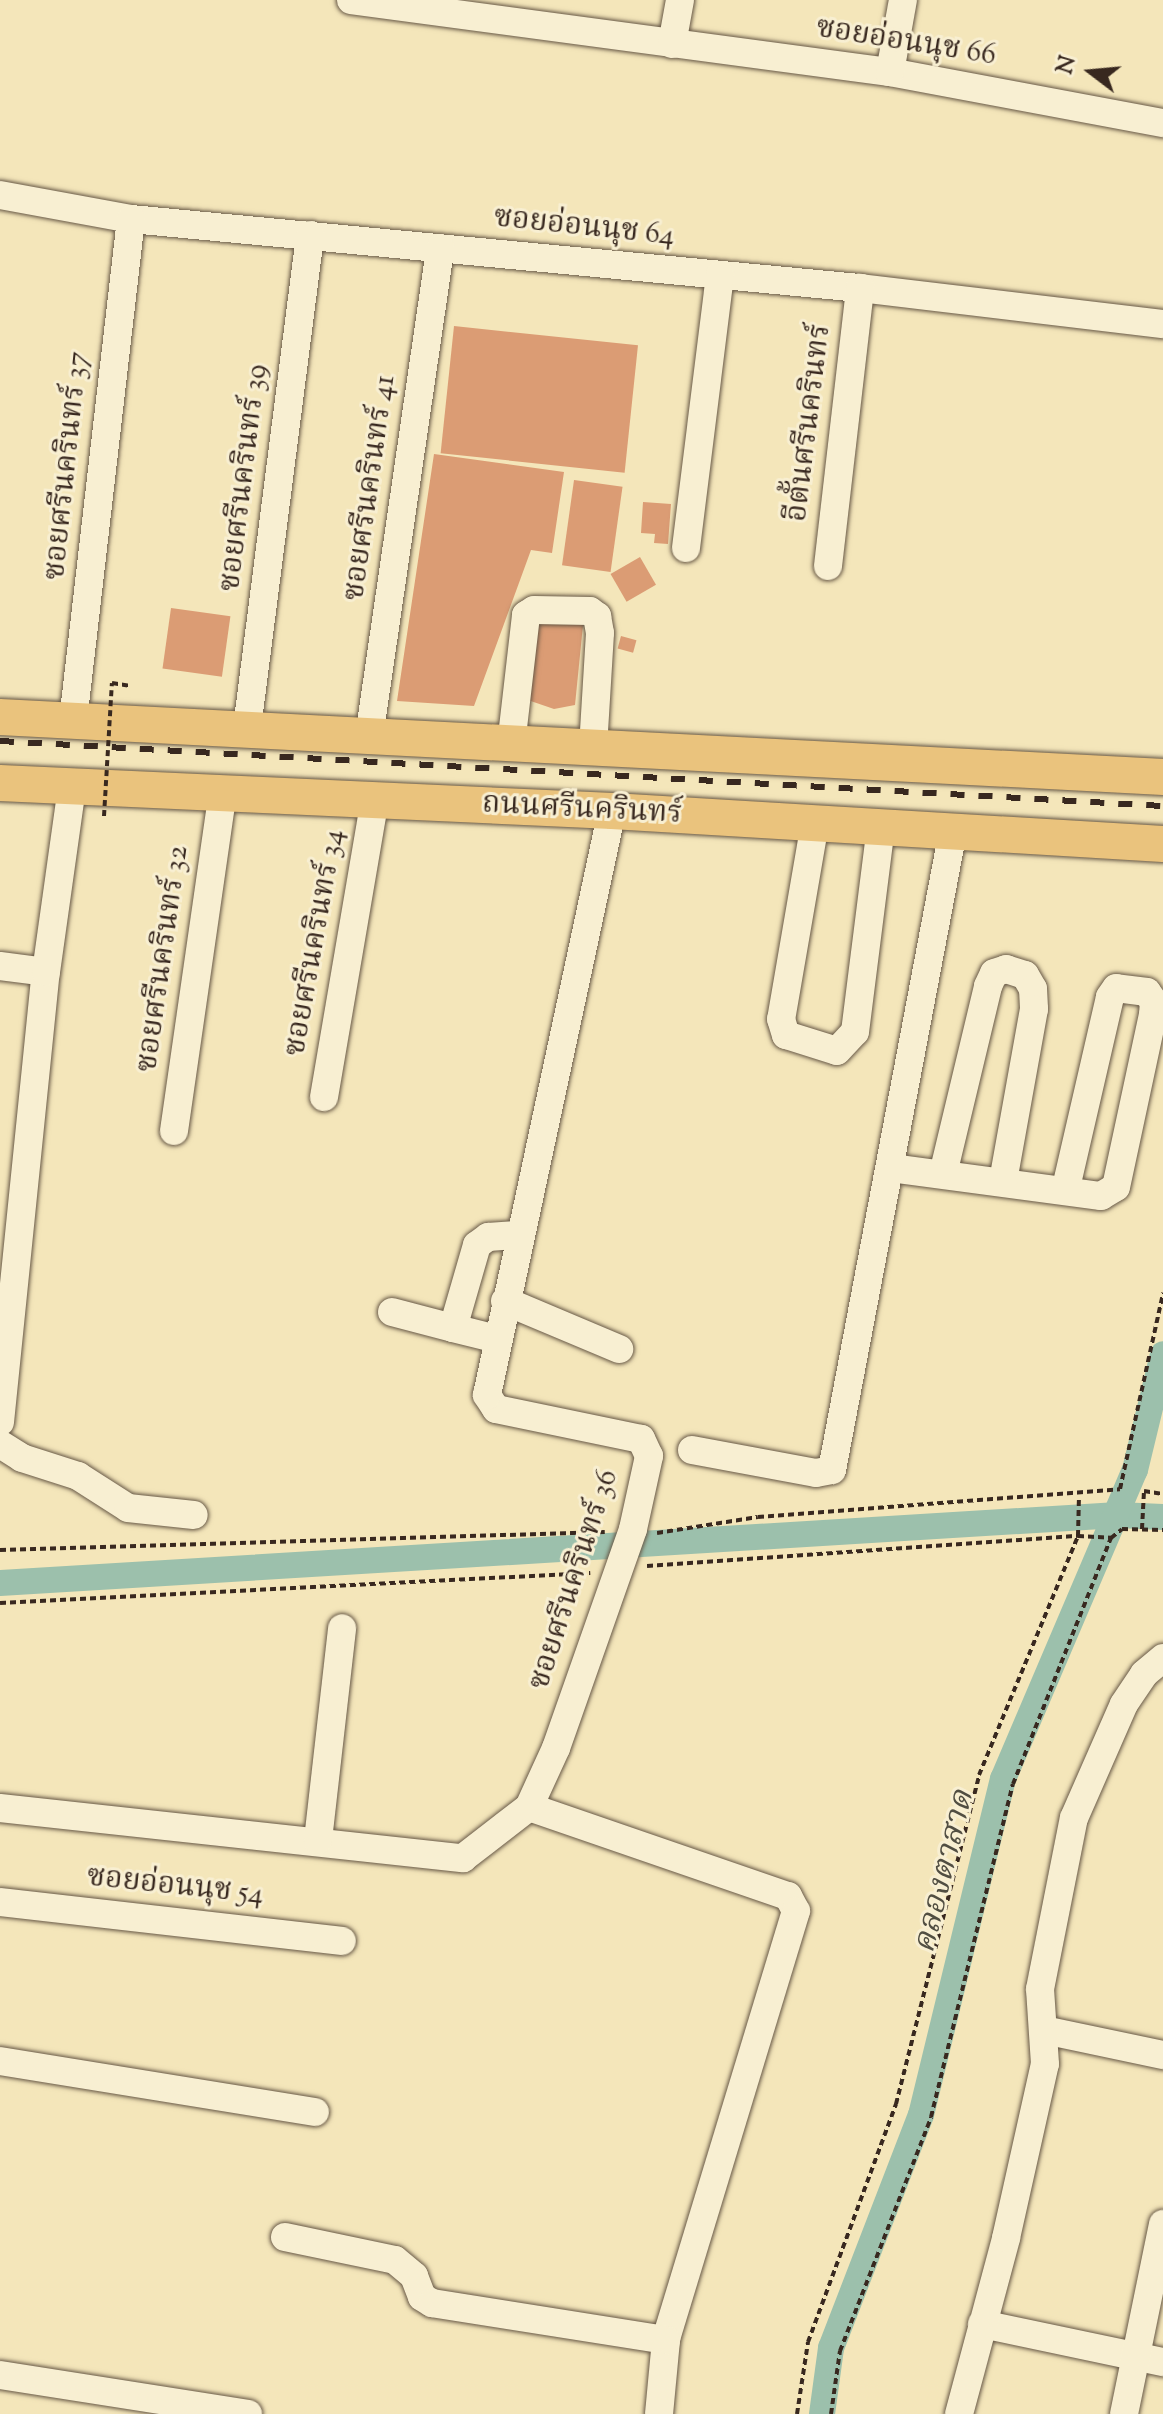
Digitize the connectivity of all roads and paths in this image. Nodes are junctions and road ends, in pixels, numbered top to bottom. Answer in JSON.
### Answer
{"nodes":[{"id":1,"x":351,"y":0,"type":"edge"},
{"id":2,"x":680,"y":0,"type":"edge"},
{"id":3,"x":903,"y":0,"type":"edge"},
{"id":4,"x":459,"y":9,"type":"edge"},
{"id":5,"x":672,"y":44,"type":"junction"},
{"id":6,"x":890,"y":72,"type":"junction"},
{"id":7,"x":1163,"y":123,"type":"edge"},
{"id":8,"x":0,"y":195,"type":"edge"},
{"id":9,"x":131,"y":219,"type":"junction"},
{"id":10,"x":310,"y":235,"type":"junction"},
{"id":11,"x":440,"y":248,"type":"junction"},
{"id":12,"x":720,"y":275,"type":"junction"},
{"id":13,"x":860,"y":288,"type":"junction"},
{"id":14,"x":1163,"y":324,"type":"edge"},
{"id":15,"x":686,"y":548,"type":"dead end"},
{"id":16,"x":828,"y":566,"type":"dead end"},
{"id":17,"x":131,"y":686,"type":"dead end"},
{"id":18,"x":0,"y":717,"type":"edge"},
{"id":19,"x":73,"y":721,"type":"junction"},
{"id":20,"x":247,"y":728,"type":"junction"},
{"id":21,"x":369,"y":737,"type":"junction"},
{"id":22,"x":511,"y":745,"type":"junction"},
{"id":23,"x":593,"y":748,"type":"junction"},
{"id":24,"x":1163,"y":777,"type":"edge"},
{"id":25,"x":0,"y":783,"type":"edge"},
{"id":26,"x":72,"y":788,"type":"junction"},
{"id":27,"x":222,"y":796,"type":"junction"},
{"id":28,"x":375,"y":800,"type":"junction"},
{"id":29,"x":612,"y":811,"type":"junction"},
{"id":30,"x":104,"y":816,"type":"dead end"},
{"id":31,"x":815,"y":823,"type":"junction"},
{"id":32,"x":881,"y":827,"type":"junction"},
{"id":33,"x":953,"y":831,"type":"junction"},
{"id":34,"x":1163,"y":844,"type":"edge"},
{"id":35,"x":0,"y":966,"type":"edge"},
{"id":36,"x":46,"y":972,"type":"junction"},
{"id":37,"x":324,"y":1097,"type":"dead end"},
{"id":38,"x":174,"y":1131,"type":"dead end"},
{"id":39,"x":891,"y":1168,"type":"junction"},
{"id":40,"x":943,"y":1174,"type":"junction"},
{"id":41,"x":1003,"y":1181,"type":"junction"},
{"id":42,"x":1066,"y":1188,"type":"junction"},
{"id":43,"x":520,"y":1235,"type":"junction"},
{"id":44,"x":1163,"y":1293,"type":"edge"},
{"id":45,"x":505,"y":1301,"type":"junction"},
{"id":46,"x":392,"y":1312,"type":"dead end"},
{"id":47,"x":453,"y":1328,"type":"junction"},
{"id":48,"x":497,"y":1339,"type":"junction"},
{"id":49,"x":619,"y":1349,"type":"dead end"},
{"id":50,"x":0,"y":1419,"type":"edge"},
{"id":51,"x":0,"y":1444,"type":"edge"},
{"id":52,"x":692,"y":1450,"type":"dead end"},
{"id":53,"x":1163,"y":1494,"type":"edge"},
{"id":54,"x":1079,"y":1496,"type":"junction"},
{"id":55,"x":194,"y":1515,"type":"dead end"},
{"id":56,"x":633,"y":1529,"type":"junction"},
{"id":57,"x":1142,"y":1529,"type":"junction"},
{"id":58,"x":1163,"y":1530,"type":"edge"},
{"id":59,"x":1078,"y":1536,"type":"junction"},
{"id":60,"x":1111,"y":1538,"type":"junction"},
{"id":61,"x":0,"y":1550,"type":"edge"},
{"id":62,"x":617,"y":1572,"type":"junction"},
{"id":63,"x":0,"y":1603,"type":"edge"},
{"id":64,"x":342,"y":1628,"type":"dead end"},
{"id":65,"x":1163,"y":1658,"type":"edge"},
{"id":66,"x":529,"y":1807,"type":"junction"},
{"id":67,"x":0,"y":1808,"type":"edge"},
{"id":68,"x":318,"y":1840,"type":"junction"},
{"id":69,"x":0,"y":1902,"type":"edge"},
{"id":70,"x":342,"y":1941,"type":"dead end"},
{"id":71,"x":1044,"y":2030,"type":"junction"},
{"id":72,"x":1163,"y":2055,"type":"edge"},
{"id":73,"x":0,"y":2061,"type":"edge"},
{"id":74,"x":315,"y":2112,"type":"dead end"},
{"id":75,"x":1163,"y":2224,"type":"edge"},
{"id":76,"x":285,"y":2237,"type":"dead end"},
{"id":77,"x":982,"y":2324,"type":"junction"},
{"id":78,"x":666,"y":2340,"type":"junction"},
{"id":79,"x":1135,"y":2356,"type":"junction"},
{"id":80,"x":1163,"y":2362,"type":"edge"},
{"id":81,"x":0,"y":2375,"type":"edge"},
{"id":82,"x":248,"y":2414,"type":"edge"},
{"id":83,"x":659,"y":2414,"type":"edge"},
{"id":84,"x":797,"y":2414,"type":"edge"},
{"id":85,"x":831,"y":2414,"type":"edge"},
{"id":86,"x":959,"y":2414,"type":"edge"},
{"id":87,"x":1124,"y":2414,"type":"edge"}],
"edges":[{"from":1,"to":4,"type":"street","name":"ซอยอ่อนนุช 66"},
{"from":2,"to":5,"type":"street"},
{"from":3,"to":6,"type":"street"},
{"from":4,"to":5,"type":"street","name":"ซอยอ่อนนุช 66"},
{"from":5,"to":6,"type":"street","name":"ซอยอ่อนนุช 66"},
{"from":6,"to":7,"type":"street","name":"ซอยอ่อนนุช 66"},
{"from":8,"to":9,"type":"street","name":"ซอยอ่อนนุช 64"},
{"from":9,"to":10,"type":"street","name":"ซอยอ่อนนุช 64"},
{"from":9,"to":19,"type":"street","name":"ซอยศรีนครินทร์ 37"},
{"from":10,"to":11,"type":"street","name":"ซอยอ่อนนุช 64"},
{"from":10,"to":20,"type":"street","name":"ซอยศรีนครินทร์ 39"},
{"from":11,"to":12,"type":"street","name":"ซอยอ่อนนุช 64"},
{"from":11,"to":21,"type":"street","name":"ซอยศรีนครินทร์ 41"},
{"from":12,"to":13,"type":"street","name":"ซอยอ่อนนุช 64"},
{"from":12,"to":15,"type":"street"},
{"from":13,"to":14,"type":"street","name":"ซอยอ่อนนุช 64"},
{"from":13,"to":16,"type":"street","name":"อีตั้นศรีนครินทร์"},
{"from":17,"to":30,"type":"path","bridge":true},
{"from":18,"to":19,"type":"main road","name":"ถนนศรีนครินทร์"},
{"from":19,"to":20,"type":"main road","name":"ถนนศรีนครินทร์"},
{"from":20,"to":21,"type":"main road","name":"ถนนศรีนครินทร์"},
{"from":21,"to":22,"type":"main road","name":"ถนนศรีนครินทร์"},
{"from":22,"to":23,"type":"main road","name":"ถนนศรีนครินทร์"},
{"from":22,"to":23,"type":"street"},
{"from":23,"to":24,"type":"main road","name":"ถนนศรีนครินทร์"},
{"from":25,"to":26,"type":"main road","name":"ถนนศรีนครินทร์"},
{"from":26,"to":27,"type":"main road","name":"ถนนศรีนครินทร์"},
{"from":26,"to":36,"type":"street"},
{"from":27,"to":28,"type":"main road","name":"ถนนศรีนครินทร์"},
{"from":27,"to":38,"type":"street","name":"ซอยศรีนครินทร์ 32"},
{"from":28,"to":29,"type":"main road","name":"ถนนศรีนครินทร์"},
{"from":28,"to":37,"type":"street","name":"ซอยศรีนครินทร์ 34"},
{"from":29,"to":31,"type":"main road","name":"ถนนศรีนครินทร์"},
{"from":29,"to":43,"type":"street","name":"ซอยศรีนครินทร์ 36"},
{"from":31,"to":32,"type":"main road","name":"ถนนศรีนครินทร์"},
{"from":31,"to":32,"type":"street"},
{"from":32,"to":33,"type":"main road","name":"ถนนศรีนครินทร์"},
{"from":33,"to":34,"type":"main road","name":"ถนนศรีนครินทร์"},
{"from":33,"to":39,"type":"street"},
{"from":35,"to":36,"type":"street"},
{"from":36,"to":50,"type":"street"},
{"from":39,"to":40,"type":"street"},
{"from":39,"to":52,"type":"street"},
{"from":40,"to":41,"type":"street"},
{"from":40,"to":41,"type":"street"},
{"from":41,"to":42,"type":"street"},
{"from":42,"to":42,"type":"street"},
{"from":43,"to":45,"type":"street","name":"ซอยศรีนครินทร์ 36"},
{"from":43,"to":47,"type":"street"},
{"from":44,"to":54,"type":"path"},
{"from":45,"to":48,"type":"street","name":"ซอยศรีนครินทร์ 36"},
{"from":45,"to":49,"type":"street"},
{"from":46,"to":47,"type":"street"},
{"from":47,"to":48,"type":"street"},
{"from":48,"to":56,"type":"street","name":"ซอยศรีนครินทร์ 36"},
{"from":51,"to":55,"type":"street"},
{"from":53,"to":57,"type":"path"},
{"from":54,"to":56,"type":"path"},
{"from":54,"to":59,"type":"path"},
{"from":56,"to":61,"type":"path"},
{"from":56,"to":62,"type":"street","name":"ซอยศรีนครินทร์ 36"},
{"from":57,"to":58,"type":"path"},
{"from":57,"to":60,"type":"path"},
{"from":59,"to":60,"type":"path"},
{"from":59,"to":62,"type":"path"},
{"from":59,"to":84,"type":"path"},
{"from":60,"to":85,"type":"path"},
{"from":62,"to":63,"type":"path"},
{"from":62,"to":66,"type":"street","name":"ซอยศรีนครินทร์ 36"},
{"from":64,"to":68,"type":"street"},
{"from":65,"to":71,"type":"street"},
{"from":66,"to":68,"type":"street","name":"ซอยศรีนครินทร์ 36"},
{"from":66,"to":78,"type":"street"},
{"from":67,"to":68,"type":"street","name":"ซอยศรีนครินทร์ 36"},
{"from":69,"to":70,"type":"street","name":"ซอยอ่อนนุช 54"},
{"from":71,"to":72,"type":"street"},
{"from":71,"to":77,"type":"street"},
{"from":73,"to":74,"type":"street"},
{"from":75,"to":79,"type":"street"},
{"from":76,"to":78,"type":"street"},
{"from":77,"to":79,"type":"street"},
{"from":77,"to":86,"type":"street"},
{"from":78,"to":83,"type":"street"},
{"from":79,"to":80,"type":"street"},
{"from":79,"to":87,"type":"street"},
{"from":81,"to":82,"type":"street"}]}
